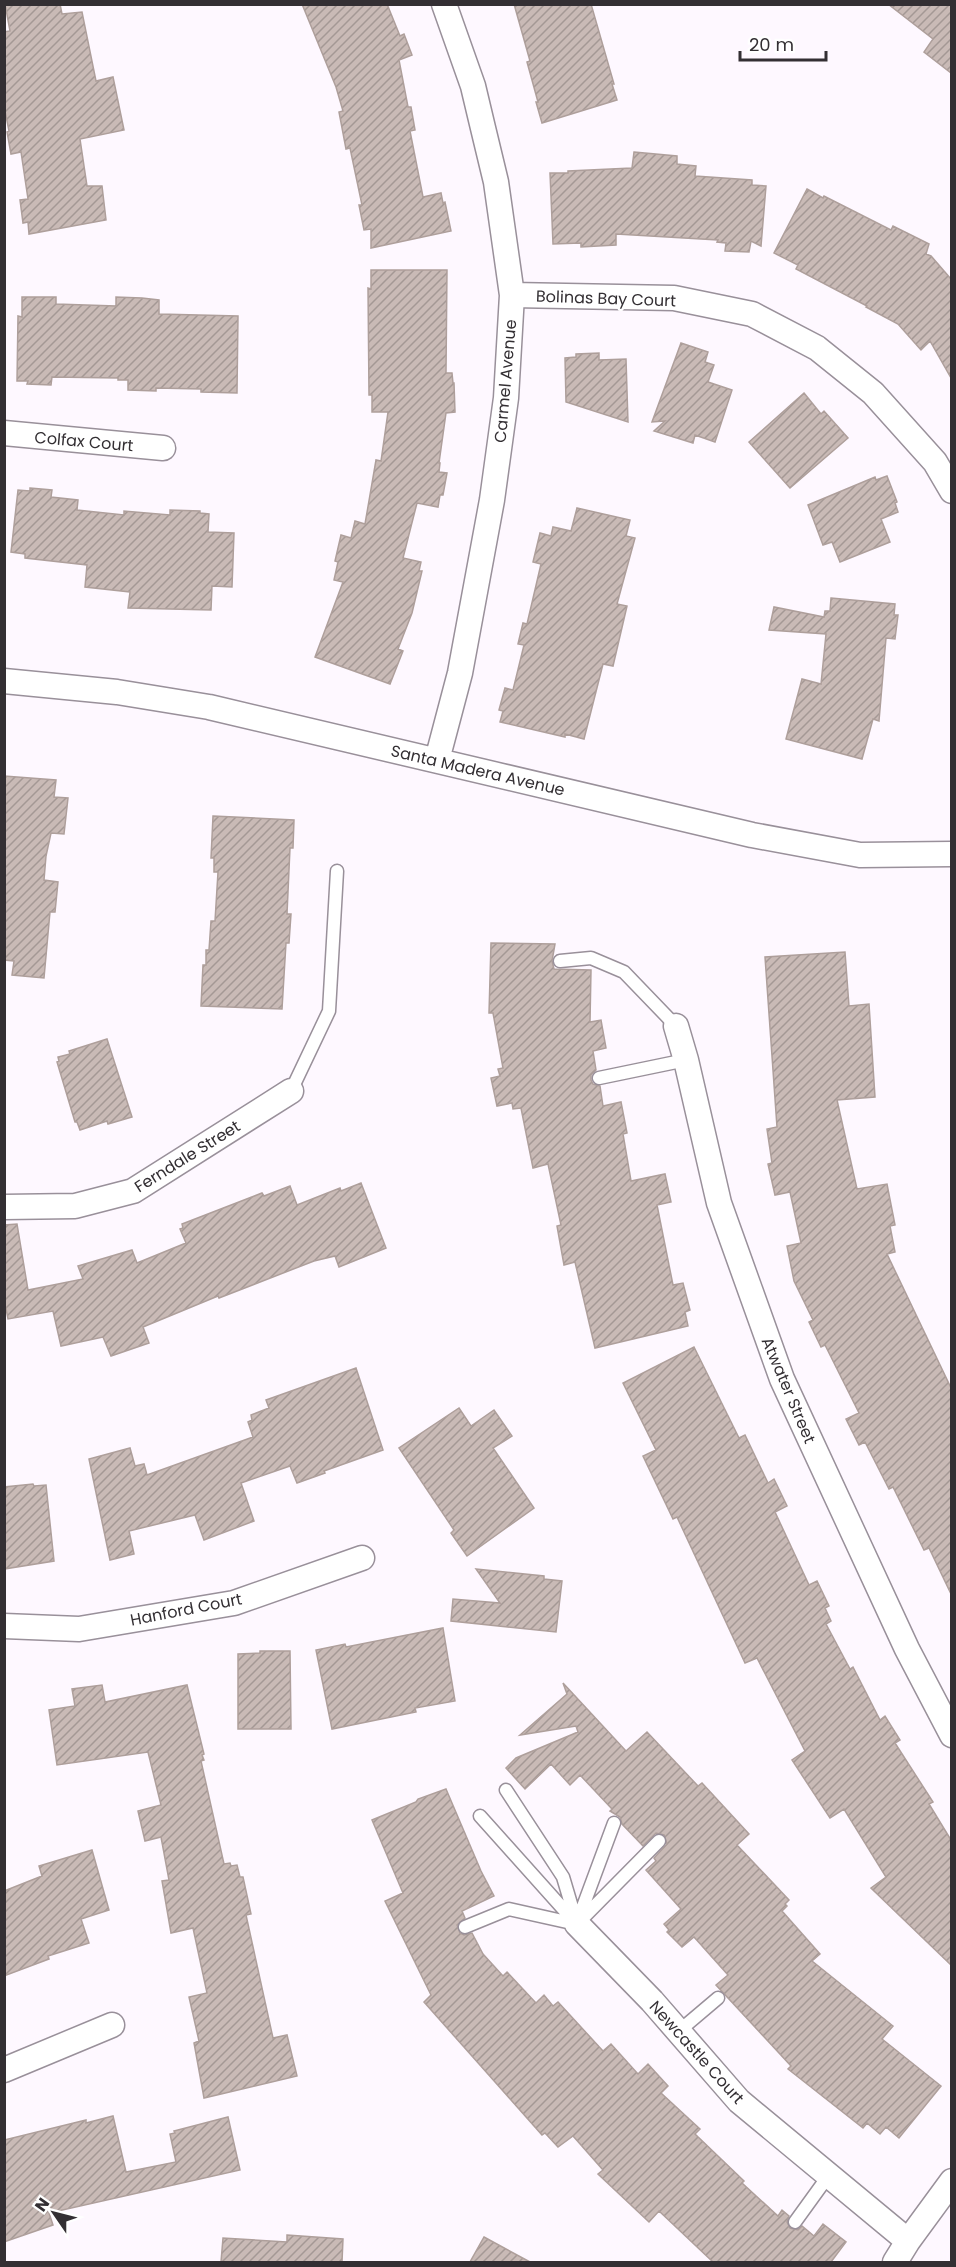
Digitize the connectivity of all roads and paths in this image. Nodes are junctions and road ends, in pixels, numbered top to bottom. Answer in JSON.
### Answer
{"nodes":[{"id":1,"x":444,"y":4,"type":"edge"},
{"id":2,"x":512,"y":295,"type":"junction"},
{"id":3,"x":4,"y":433,"type":"edge"},
{"id":4,"x":164,"y":448,"type":"dead end"},
{"id":5,"x":951,"y":491,"type":"edge"},
{"id":6,"x":4,"y":681,"type":"edge"},
{"id":7,"x":437,"y":760,"type":"junction"},
{"id":8,"x":951,"y":854,"type":"edge"},
{"id":9,"x":337,"y":871,"type":"dead end"},
{"id":10,"x":560,"y":961,"type":"dead end"},
{"id":11,"x":676,"y":1026,"type":"joint"},
{"id":12,"x":686,"y":1060,"type":"junction"},
{"id":13,"x":599,"y":1078,"type":"dead end"},
{"id":14,"x":291,"y":1091,"type":"joint"},
{"id":15,"x":4,"y":1207,"type":"edge"},
{"id":16,"x":363,"y":1558,"type":"dead end"},
{"id":17,"x":4,"y":1626,"type":"edge"},
{"id":18,"x":951,"y":1735,"type":"edge"},
{"id":19,"x":506,"y":1790,"type":"dead end"},
{"id":20,"x":480,"y":1816,"type":"dead end"},
{"id":21,"x":614,"y":1823,"type":"dead end"},
{"id":22,"x":659,"y":1841,"type":"dead end"},
{"id":23,"x":577,"y":1924,"type":"junction"},
{"id":24,"x":465,"y":1927,"type":"dead end"},
{"id":25,"x":718,"y":1998,"type":"dead end"},
{"id":26,"x":112,"y":2025,"type":"dead end"},
{"id":27,"x":679,"y":2031,"type":"junction"},
{"id":28,"x":4,"y":2070,"type":"edge"},
{"id":29,"x":829,"y":2175,"type":"junction"},
{"id":30,"x":951,"y":2181,"type":"edge"},
{"id":31,"x":795,"y":2222,"type":"dead end"},
{"id":32,"x":908,"y":2241,"type":"junction"},
{"id":33,"x":895,"y":2262,"type":"edge"}],
"edges":[{"from":1,"to":2,"type":"street","name":"Carmel Avenue"},
{"from":2,"to":5,"type":"street","name":"Bolinas Bay Court"},
{"from":2,"to":7,"type":"street","name":"Carmel Avenue"},
{"from":3,"to":4,"type":"street","name":"Colfax Court"},
{"from":6,"to":7,"type":"street","name":"Santa Madera Avenue"},
{"from":7,"to":8,"type":"street","name":"Santa Madera Avenue"},
{"from":9,"to":14,"type":"lane"},
{"from":10,"to":11,"type":"lane"},
{"from":11,"to":12,"type":"street","name":"Atwater Street"},
{"from":12,"to":13,"type":"lane"},
{"from":12,"to":18,"type":"street","name":"Atwater Street"},
{"from":14,"to":15,"type":"street","name":"Ferndale Street"},
{"from":16,"to":17,"type":"street","name":"Hanford Court"},
{"from":19,"to":23,"type":"lane"},
{"from":20,"to":23,"type":"lane"},
{"from":21,"to":23,"type":"lane"},
{"from":22,"to":23,"type":"lane"},
{"from":23,"to":24,"type":"lane"},
{"from":23,"to":27,"type":"street","name":"Newcastle Court"},
{"from":25,"to":27,"type":"lane"},
{"from":26,"to":28,"type":"street"},
{"from":27,"to":29,"type":"street","name":"Newcastle Court"},
{"from":29,"to":31,"type":"lane"},
{"from":29,"to":32,"type":"street","name":"Newcastle Court"},
{"from":30,"to":32,"type":"street"},
{"from":32,"to":33,"type":"street"}]}
